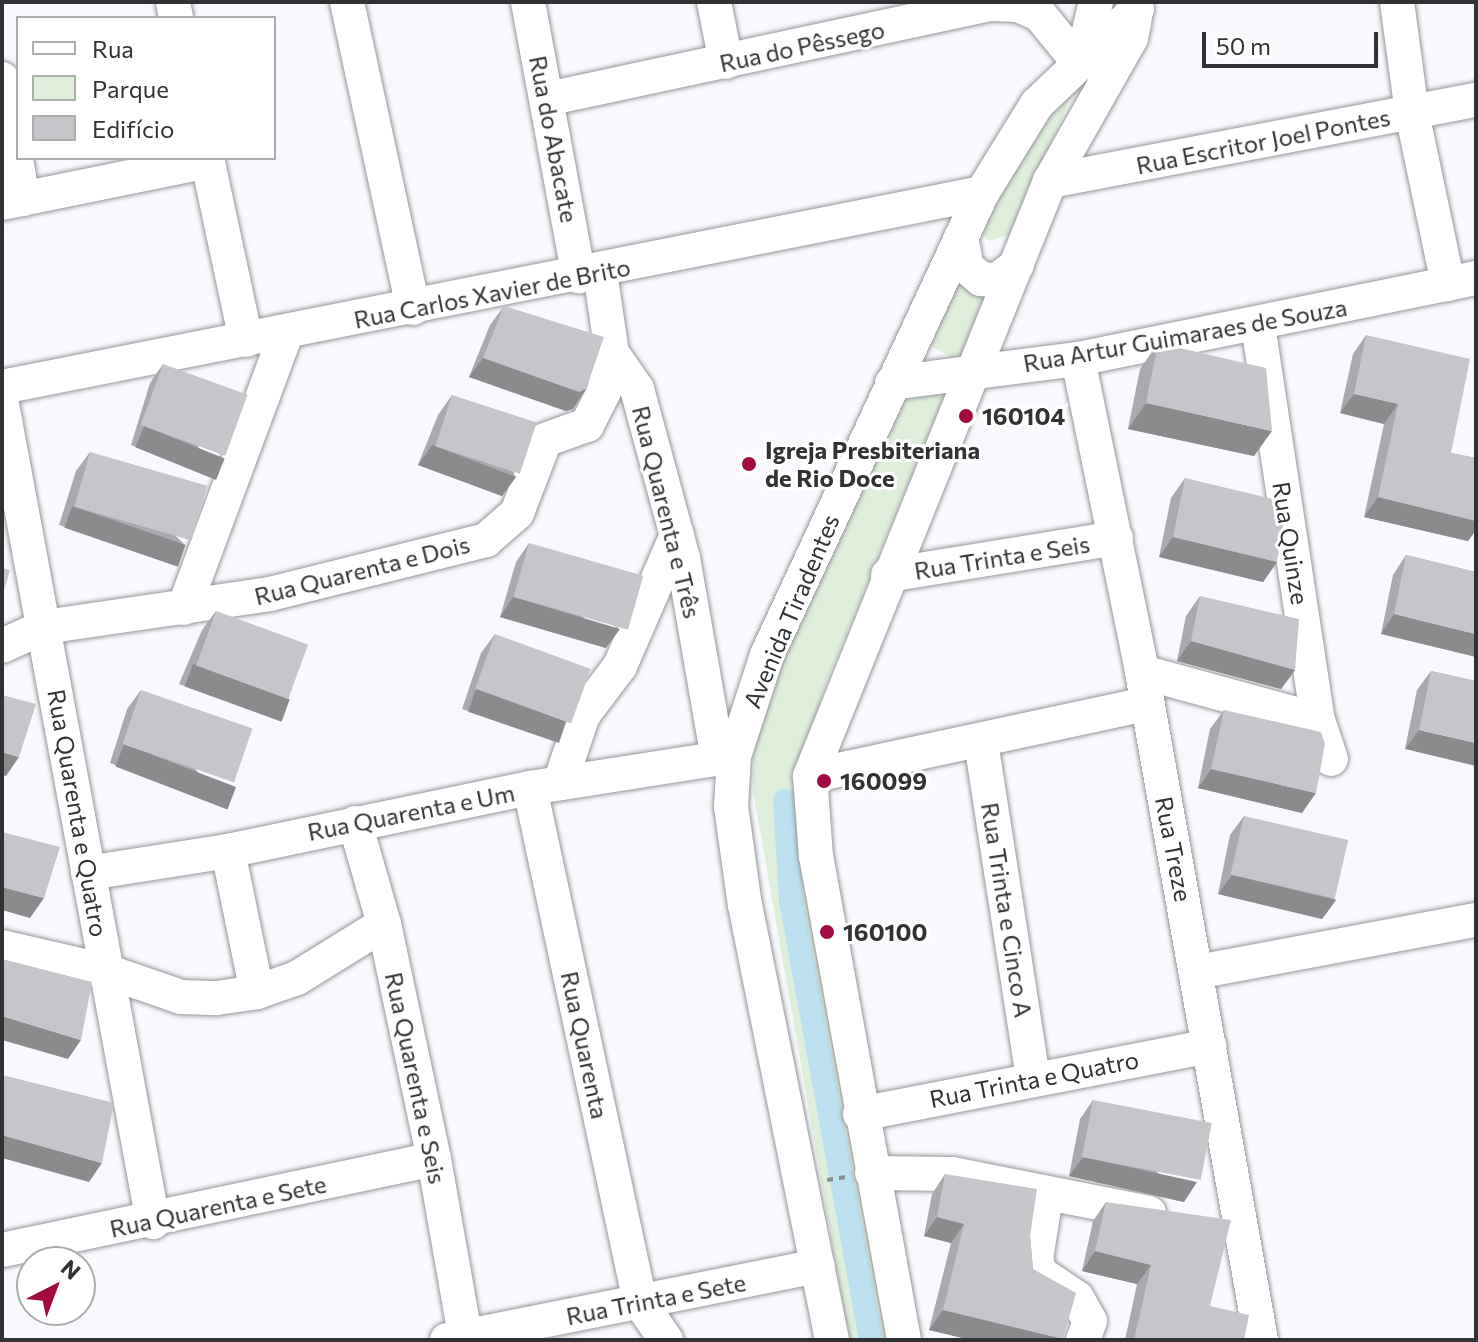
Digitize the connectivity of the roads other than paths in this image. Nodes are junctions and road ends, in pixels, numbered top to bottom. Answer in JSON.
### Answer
{"nodes":[{"id":1,"x":347,"y":2,"type":"edge"},
{"id":2,"x":528,"y":2,"type":"edge"},
{"id":3,"x":714,"y":2,"type":"edge"},
{"id":4,"x":1049,"y":2,"type":"edge"},
{"id":5,"x":1096,"y":2,"type":"edge"},
{"id":6,"x":1397,"y":2,"type":"edge"},
{"id":7,"x":1138,"y":6,"type":"edge"},
{"id":8,"x":1070,"y":51,"type":"junction"},
{"id":9,"x":726,"y":62,"type":"junction"},
{"id":10,"x":2,"y":79,"type":"edge"},
{"id":11,"x":547,"y":99,"type":"junction"},
{"id":12,"x":1476,"y":100,"type":"edge"},
{"id":13,"x":1412,"y":113,"type":"junction"},
{"id":14,"x":208,"y":160,"type":"edge"},
{"id":15,"x":1055,"y":169,"type":"junction"},
{"id":16,"x":982,"y":193,"type":"junction"},
{"id":17,"x":13,"y":201,"type":"edge"},
{"id":18,"x":961,"y":237,"type":"junction"},
{"id":19,"x":1017,"y":265,"type":"junction"},
{"id":20,"x":590,"y":274,"type":"junction"},
{"id":21,"x":1462,"y":281,"type":"edge"},
{"id":22,"x":413,"y":308,"type":"junction"},
{"id":23,"x":1258,"y":325,"type":"junction"},
{"id":24,"x":286,"y":334,"type":"junction"},
{"id":25,"x":246,"y":340,"type":"junction"},
{"id":26,"x":612,"y":353,"type":"junction"},
{"id":27,"x":1078,"y":359,"type":"junction"},
{"id":28,"x":973,"y":372,"type":"junction"},
{"id":29,"x":892,"y":383,"type":"junction"},
{"id":30,"x":2,"y":387,"type":"edge"},
{"id":31,"x":2,"y":404,"type":"edge"},
{"id":32,"x":677,"y":535,"type":"junction"},
{"id":33,"x":1116,"y":538,"type":"junction"},
{"id":34,"x":888,"y":575,"type":"junction"},
{"id":35,"x":184,"y":608,"type":"junction"},
{"id":36,"x":44,"y":627,"type":"junction"},
{"id":37,"x":2,"y":646,"type":"edge"},
{"id":38,"x":1145,"y":688,"type":"junction"},
{"id":39,"x":1318,"y":720,"type":"junction"},
{"id":40,"x":981,"y":742,"type":"junction"},
{"id":41,"x":726,"y":757,"type":"junction"},
{"id":42,"x":1331,"y":759,"type":"dead end"},
{"id":43,"x":810,"y":776,"type":"junction"},
{"id":44,"x":545,"y":786,"type":"junction"},
{"id":45,"x":355,"y":823,"type":"junction"},
{"id":46,"x":228,"y":851,"type":"junction"},
{"id":47,"x":88,"y":873,"type":"junction"},
{"id":48,"x":1476,"y":920,"type":"edge"},
{"id":49,"x":384,"y":924,"type":"junction"},
{"id":50,"x":2,"y":947,"type":"edge"},
{"id":51,"x":106,"y":971,"type":"junction"},
{"id":52,"x":1197,"y":972,"type":"junction"},
{"id":53,"x":257,"y":992,"type":"junction"},
{"id":54,"x":1209,"y":1046,"type":"junction"},
{"id":55,"x":1033,"y":1078,"type":"junction"},
{"id":56,"x":860,"y":1114,"type":"junction"},
{"id":57,"x":434,"y":1159,"type":"junction"},
{"id":58,"x":863,"y":1174,"type":"junction"},
{"id":59,"x":1046,"y":1196,"type":"junction"},
{"id":60,"x":1170,"y":1216,"type":"edge"},
{"id":61,"x":153,"y":1222,"type":"junction"},
{"id":62,"x":2,"y":1250,"type":"edge"},
{"id":63,"x":818,"y":1266,"type":"junction"},
{"id":64,"x":640,"y":1302,"type":"junction"},
{"id":65,"x":459,"y":1339,"type":"edge"},
{"id":66,"x":666,"y":1340,"type":"edge"},
{"id":67,"x":832,"y":1340,"type":"edge"},
{"id":68,"x":904,"y":1340,"type":"edge"},
{"id":69,"x":1083,"y":1340,"type":"edge"},
{"id":70,"x":1261,"y":1340,"type":"edge"}],
"edges":[{"from":1,"to":22,"type":"street"},
{"from":2,"to":11,"type":"street","name":"Rua do Abacate"},
{"from":3,"to":9,"type":"street"},
{"from":4,"to":8,"type":"street"},
{"from":5,"to":8,"type":"street"},
{"from":6,"to":13,"type":"street"},
{"from":7,"to":8,"type":"street","name":"Avenida Tiradentes"},
{"from":7,"to":15,"type":"street","name":"Avenida Tiradentes"},
{"from":8,"to":9,"type":"street","name":"Rua do Pêssego"},
{"from":8,"to":15,"type":"street"},
{"from":8,"to":16,"type":"street","name":"Avenida Tiradentes"},
{"from":9,"to":11,"type":"street","name":"Rua do Pêssego"},
{"from":10,"to":17,"type":"street"},
{"from":11,"to":20,"type":"street","name":"Rua do Abacate"},
{"from":12,"to":13,"type":"street","name":"Rua Escritor Joel Pontes"},
{"from":13,"to":15,"type":"street","name":"Rua Escritor Joel Pontes"},
{"from":13,"to":21,"type":"street"},
{"from":14,"to":17,"type":"street"},
{"from":14,"to":25,"type":"street"},
{"from":15,"to":19,"type":"street","name":"Avenida Tiradentes"},
{"from":16,"to":18,"type":"street","name":"Avenida Tiradentes"},
{"from":16,"to":20,"type":"street","name":"Rua Carlos Xavier de Brito"},
{"from":18,"to":19,"type":"street"},
{"from":18,"to":29,"type":"street","name":"Avenida Tiradentes"},
{"from":19,"to":28,"type":"street","name":"Avenida Tiradentes"},
{"from":20,"to":22,"type":"street","name":"Rua Carlos Xavier de Brito"},
{"from":20,"to":26,"type":"street","name":"Rua Quarenta e Três"},
{"from":21,"to":23,"type":"street","name":"Rua Artur Guimaraes de Souza"},
{"from":22,"to":24,"type":"street","name":"Rua Carlos Xavier de Brito"},
{"from":23,"to":27,"type":"street","name":"Rua Artur Guimaraes de Souza"},
{"from":23,"to":39,"type":"street","name":"Rua Quinze"},
{"from":24,"to":25,"type":"street","name":"Rua Carlos Xavier de Brito"},
{"from":24,"to":35,"type":"street"},
{"from":25,"to":30,"type":"street","name":"Rua Carlos Xavier de Brito"},
{"from":26,"to":32,"type":"street","name":"Rua Quarenta e Três"},
{"from":26,"to":35,"type":"street","name":"Rua Quarenta e Dois"},
{"from":27,"to":28,"type":"street","name":"Rua Artur Guimaraes de Souza"},
{"from":27,"to":33,"type":"street","name":"Rua Treze"},
{"from":28,"to":29,"type":"street","name":"Rua Artur Guimaraes de Souza"},
{"from":28,"to":34,"type":"street","name":"Avenida Tiradentes"},
{"from":29,"to":41,"type":"street","name":"Avenida Tiradentes"},
{"from":31,"to":36,"type":"street","name":"Rua Quarenta e Quatro"},
{"from":32,"to":41,"type":"street","name":"Rua Quarenta e Três"},
{"from":32,"to":44,"type":"street"},
{"from":33,"to":34,"type":"street","name":"Rua Trinta e Seis"},
{"from":33,"to":38,"type":"street","name":"Rua Treze"},
{"from":34,"to":43,"type":"street","name":"Avenida Tiradentes"},
{"from":35,"to":36,"type":"street","name":"Rua Quarenta e Dois"},
{"from":36,"to":37,"type":"street","name":"Rua Quarenta e Dois"},
{"from":36,"to":47,"type":"street","name":"Rua Quarenta e Quatro"},
{"from":38,"to":39,"type":"street"},
{"from":38,"to":40,"type":"street"},
{"from":38,"to":52,"type":"street","name":"Rua Treze"},
{"from":39,"to":42,"type":"street","name":"Rua Quinze"},
{"from":40,"to":43,"type":"street"},
{"from":40,"to":55,"type":"street","name":"Rua Trinta e Cinco A"},
{"from":41,"to":44,"type":"street","name":"Rua Quarenta e Um"},
{"from":41,"to":63,"type":"street","name":"Avenida Tiradentes"},
{"from":43,"to":56,"type":"street","name":"Avenida Tiradentes"},
{"from":44,"to":45,"type":"street","name":"Rua Quarenta e Um"},
{"from":44,"to":64,"type":"street","name":"Rua Quarenta"},
{"from":45,"to":46,"type":"street","name":"Rua Quarenta e Um"},
{"from":45,"to":49,"type":"street","name":"Rua Quarenta e Seis"},
{"from":46,"to":47,"type":"street","name":"Rua Quarenta e Um"},
{"from":46,"to":53,"type":"street"},
{"from":47,"to":51,"type":"street","name":"Rua Quarenta e Quatro"},
{"from":48,"to":52,"type":"street"},
{"from":49,"to":53,"type":"street"},
{"from":49,"to":57,"type":"street","name":"Rua Quarenta e Seis"},
{"from":50,"to":51,"type":"street"},
{"from":51,"to":53,"type":"street"},
{"from":51,"to":61,"type":"street","name":"Rua Quarenta e Quatro"},
{"from":52,"to":54,"type":"street","name":"Rua Treze"},
{"from":54,"to":55,"type":"street","name":"Rua Trinta e Quatro"},
{"from":54,"to":70,"type":"street","name":"Rua Treze"},
{"from":55,"to":56,"type":"street","name":"Rua Trinta e Quatro"},
{"from":56,"to":58,"type":"street","name":"Avenida Tiradentes"},
{"from":57,"to":61,"type":"street","name":"Rua Quarenta e Sete"},
{"from":57,"to":65,"type":"street","name":"Rua Quarenta e Seis"},
{"from":58,"to":59,"type":"street"},
{"from":58,"to":68,"type":"street","name":"Avenida Tiradentes"},
{"from":59,"to":60,"type":"street"},
{"from":59,"to":69,"type":"street"},
{"from":61,"to":62,"type":"street","name":"Rua Quarenta e Sete"},
{"from":63,"to":64,"type":"street","name":"Rua Trinta e Sete"},
{"from":63,"to":67,"type":"street","name":"Avenida Tiradentes"},
{"from":64,"to":65,"type":"street","name":"Rua Trinta e Sete"},
{"from":64,"to":66,"type":"street"}]}
